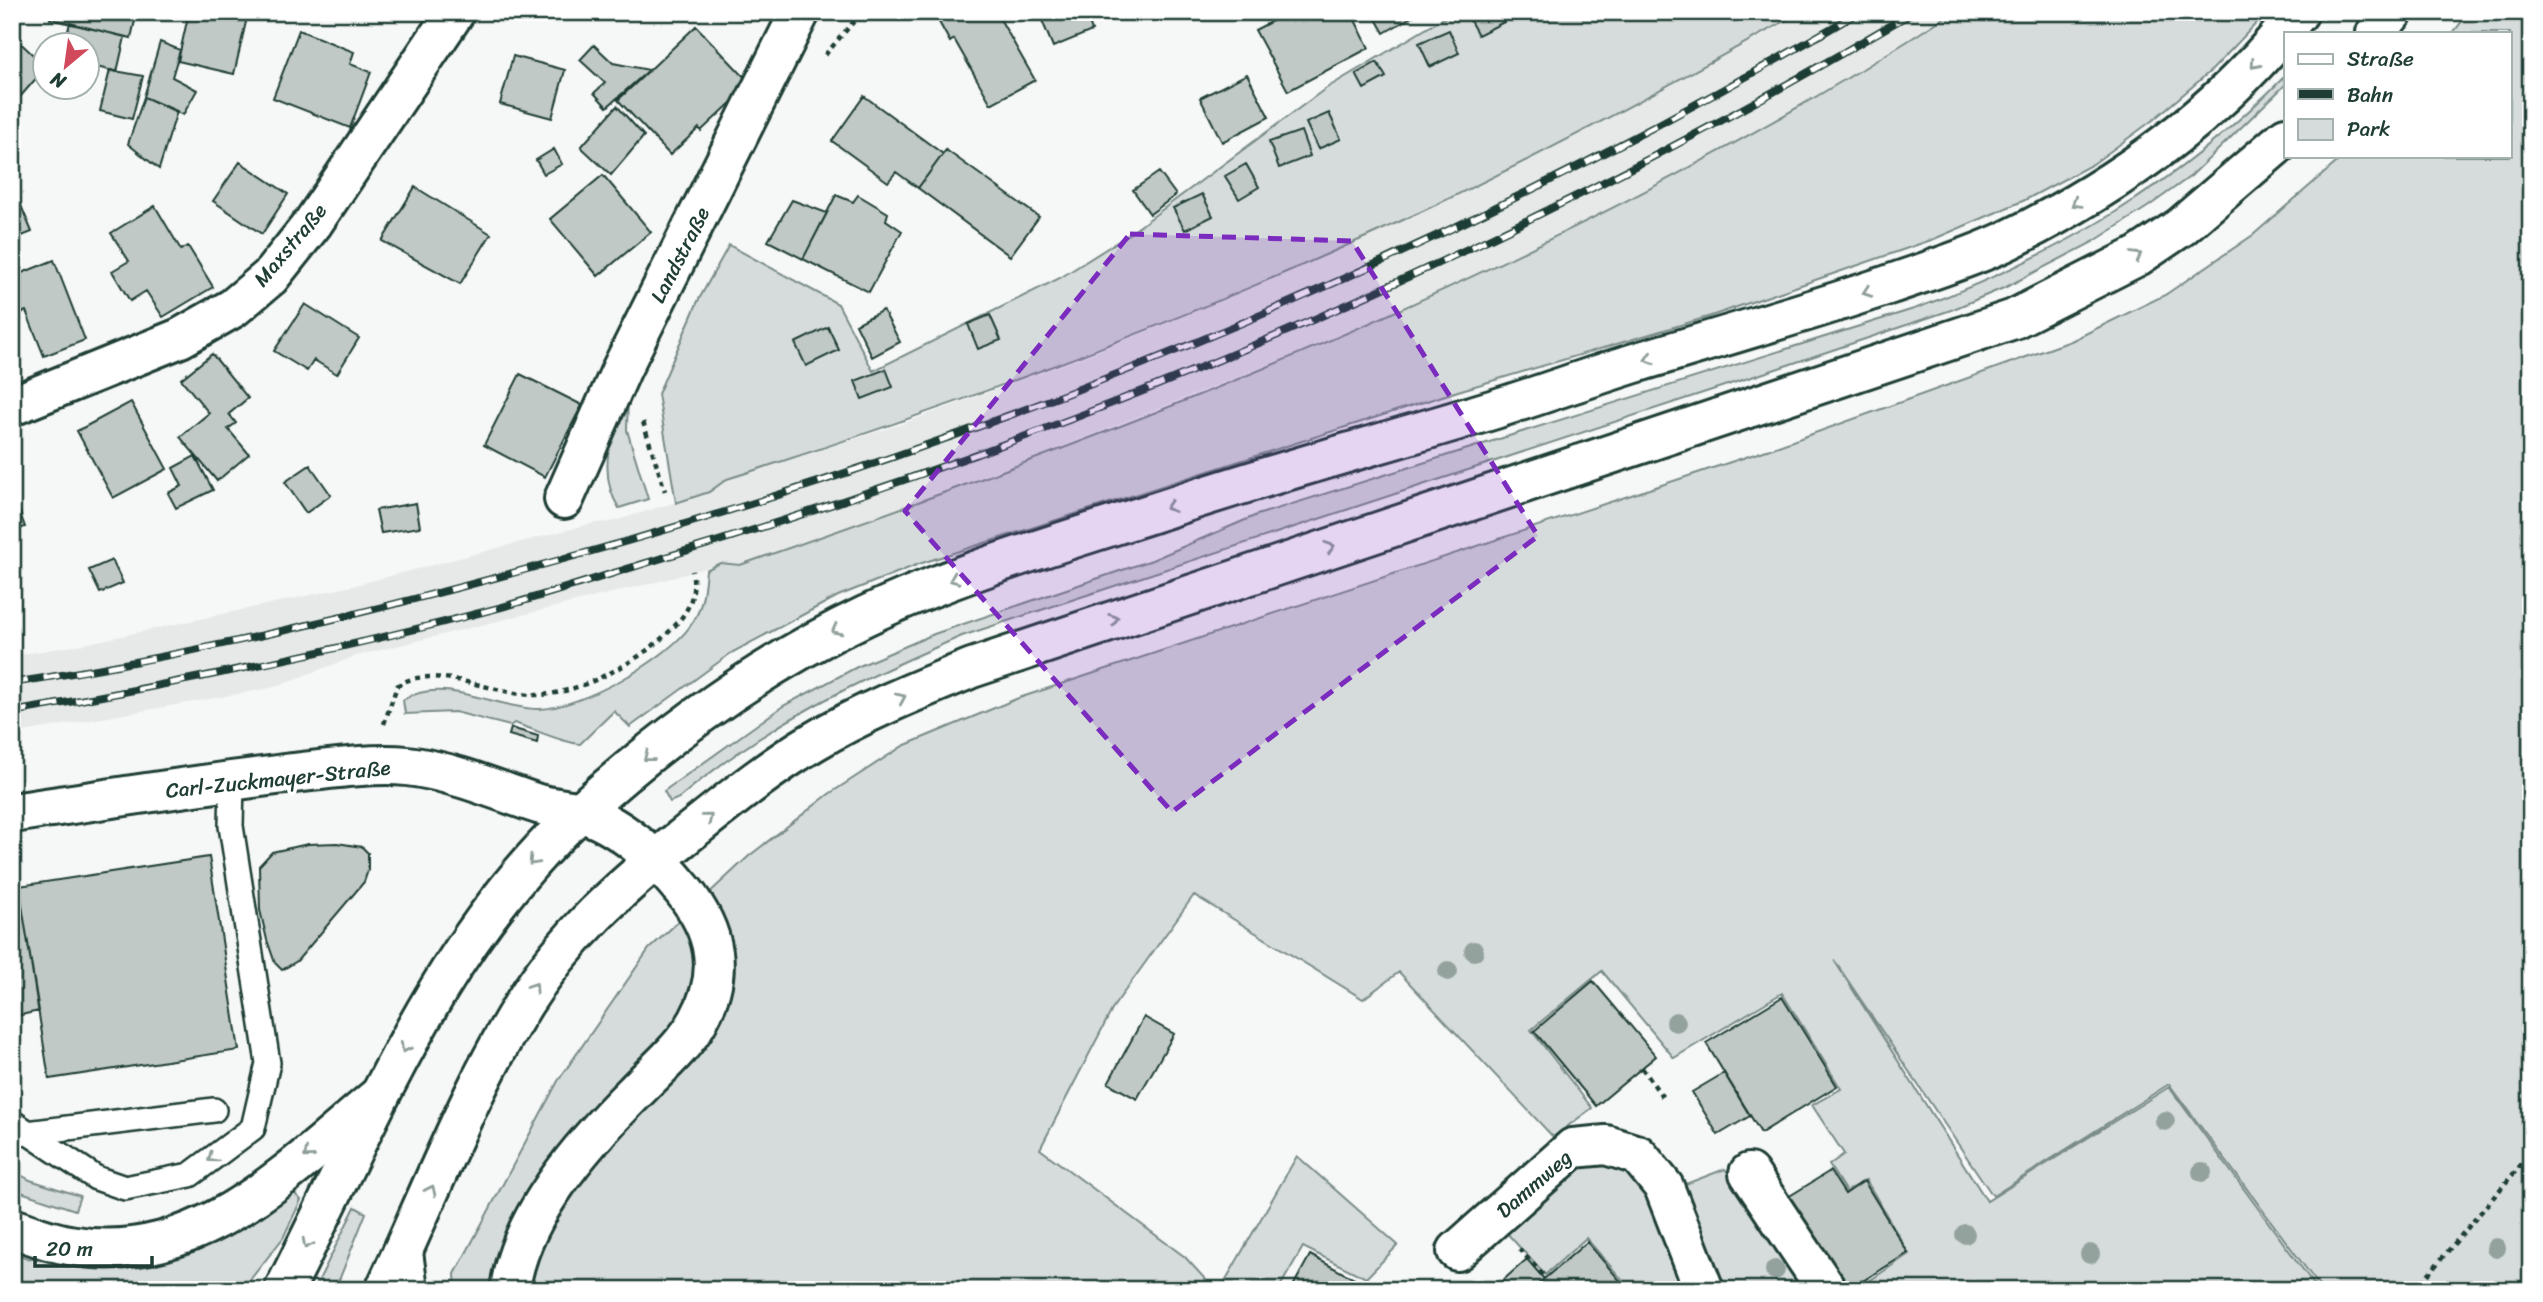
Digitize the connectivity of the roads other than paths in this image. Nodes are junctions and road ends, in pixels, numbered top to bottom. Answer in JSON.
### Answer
{"nodes":[{"id":1,"x":800,"y":12,"type":"edge"},
{"id":2,"x":2299,"y":12,"type":"edge"},
{"id":3,"x":2393,"y":12,"type":"edge"},
{"id":4,"x":441,"y":15,"type":"edge"},
{"id":5,"x":2377,"y":32,"type":"edge"},
{"id":6,"x":2284,"y":139,"type":"edge"},
{"id":7,"x":12,"y":406,"type":"edge"},
{"id":8,"x":564,"y":499,"type":"dead end"},
{"id":9,"x":232,"y":781,"type":"junction"},
{"id":10,"x":580,"y":812,"type":"junction"},
{"id":11,"x":12,"y":813,"type":"edge"},
{"id":12,"x":655,"y":860,"type":"junction"},
{"id":13,"x":380,"y":1095,"type":"junction"},
{"id":14,"x":214,"y":1110,"type":"dead end"},
{"id":15,"x":20,"y":1127,"type":"edge"},
{"id":16,"x":1749,"y":1173,"type":"dead end"},
{"id":17,"x":12,"y":1228,"type":"edge"},
{"id":18,"x":1457,"y":1251,"type":"dead end"},
{"id":19,"x":403,"y":1252,"type":"junction"},
{"id":20,"x":284,"y":1290,"type":"edge"},
{"id":21,"x":385,"y":1290,"type":"edge"},
{"id":22,"x":408,"y":1290,"type":"edge"},
{"id":23,"x":510,"y":1290,"type":"edge"},
{"id":24,"x":1704,"y":1290,"type":"edge"},
{"id":25,"x":1826,"y":1290,"type":"edge"}],
"edges":[{"from":1,"to":8,"type":"main road","name":"Landstraße"},
{"from":2,"to":10,"type":"main road","one_way":true},
{"from":3,"to":5,"type":"main road"},
{"from":4,"to":7,"type":"main road","name":"Maxstraße"},
{"from":12,"to":6,"type":"main road","one_way":true},
{"from":9,"to":10,"type":"main road","name":"Carl-Zuckmayer-Straße"},
{"from":9,"to":11,"type":"main road","name":"Carl-Zuckmayer-Straße"},
{"from":9,"to":15,"type":"lane","one_way":true},
{"from":10,"to":12,"type":"main road","name":"Carl-Zuckmayer-Straße"},
{"from":10,"to":13,"type":"main road","one_way":true},
{"from":19,"to":12,"type":"main road","one_way":true},
{"from":12,"to":23,"type":"main road","name":"Carl-Zuckmayer-Straße"},
{"from":13,"to":17,"type":"main road","one_way":true},
{"from":13,"to":20,"type":"main road","one_way":true},
{"from":14,"to":15,"type":"lane"},
{"from":16,"to":25,"type":"main road"},
{"from":18,"to":24,"type":"main road","name":"Dammweg"},
{"from":19,"to":21,"type":"main road"},
{"from":19,"to":22,"type":"main road"}]}
